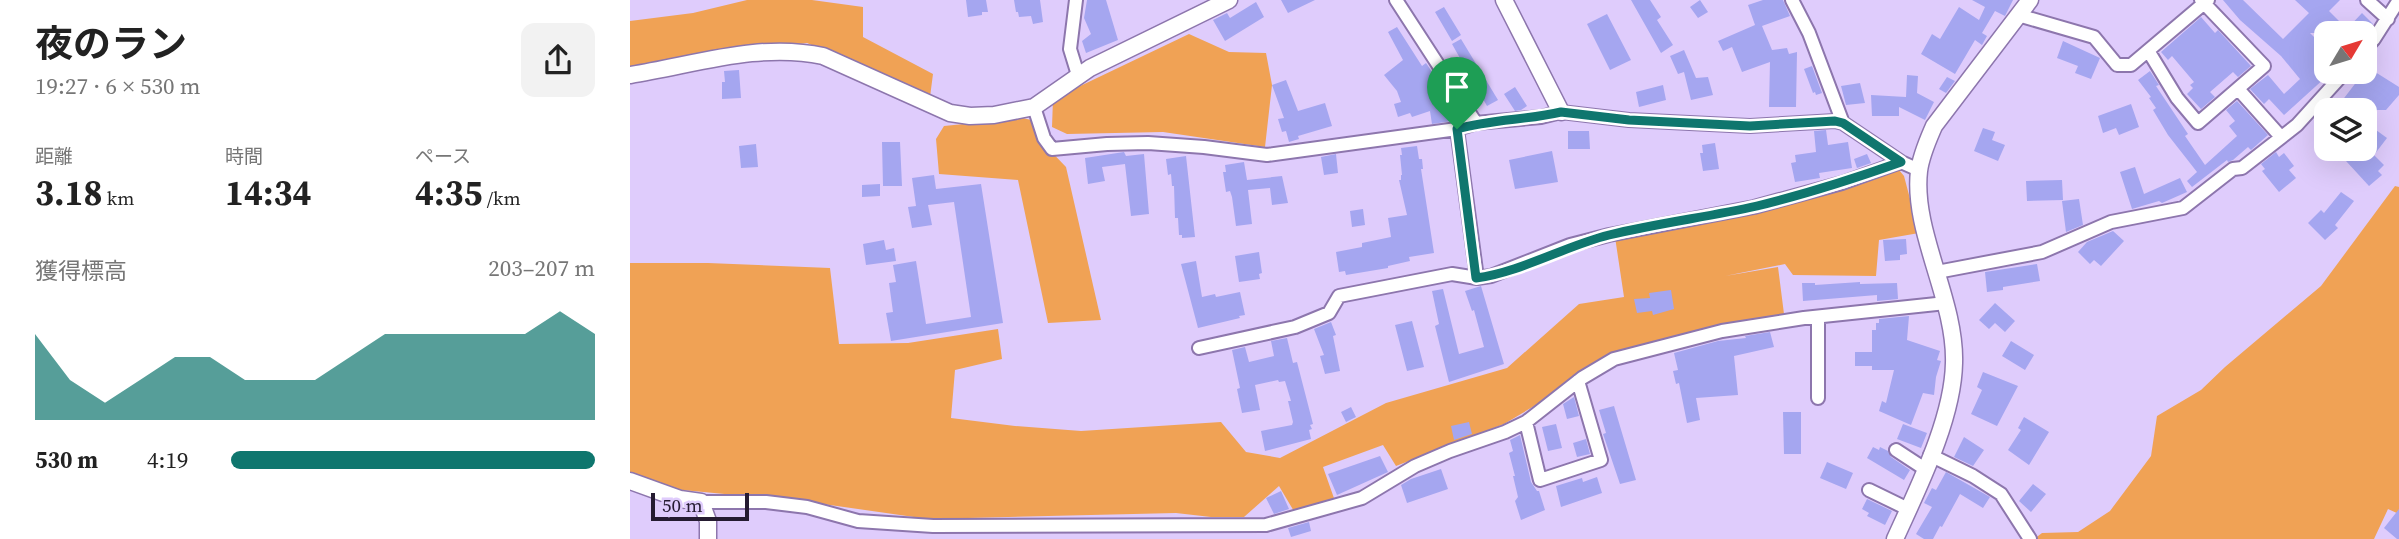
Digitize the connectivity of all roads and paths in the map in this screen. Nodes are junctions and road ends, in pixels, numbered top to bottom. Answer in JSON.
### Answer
{"nodes":[{"id":1,"x":1076,"y":0,"type":"edge"},
{"id":2,"x":1229,"y":0,"type":"edge"},
{"id":3,"x":1396,"y":0,"type":"edge"},
{"id":4,"x":1504,"y":0,"type":"edge"},
{"id":5,"x":1792,"y":0,"type":"edge"},
{"id":6,"x":2030,"y":0,"type":"edge"},
{"id":7,"x":2367,"y":0,"type":"edge"},
{"id":8,"x":2399,"y":0,"type":"edge"},
{"id":9,"x":2204,"y":1,"type":"edge"},
{"id":10,"x":2018,"y":15,"type":"junction"},
{"id":11,"x":2388,"y":19,"type":"junction"},
{"id":12,"x":2377,"y":33,"type":"edge"},
{"id":13,"x":2149,"y":52,"type":"junction"},
{"id":14,"x":630,"y":75,"type":"edge"},
{"id":15,"x":1078,"y":75,"type":"junction"},
{"id":16,"x":2334,"y":84,"type":"edge"},
{"id":17,"x":2239,"y":90,"type":"junction"},
{"id":18,"x":1034,"y":107,"type":"junction"},
{"id":19,"x":1561,"y":112,"type":"junction"},
{"id":20,"x":1476,"y":123,"type":"junction"},
{"id":21,"x":1843,"y":123,"type":"junction"},
{"id":22,"x":1457,"y":129,"type":"junction"},
{"id":23,"x":2281,"y":137,"type":"junction"},
{"id":24,"x":1901,"y":162,"type":"junction"},
{"id":25,"x":1919,"y":170,"type":"junction"},
{"id":26,"x":1937,"y":272,"type":"junction"},
{"id":27,"x":1476,"y":278,"type":"junction"},
{"id":28,"x":1946,"y":303,"type":"junction"},
{"id":29,"x":1818,"y":317,"type":"junction"},
{"id":30,"x":1199,"y":348,"type":"dead end"},
{"id":31,"x":1578,"y":381,"type":"junction"},
{"id":32,"x":1818,"y":398,"type":"dead end"},
{"id":33,"x":1526,"y":422,"type":"junction"},
{"id":34,"x":1896,"y":450,"type":"dead end"},
{"id":35,"x":1928,"y":462,"type":"junction"},
{"id":36,"x":630,"y":481,"type":"edge"},
{"id":37,"x":1869,"y":490,"type":"dead end"},
{"id":38,"x":701,"y":502,"type":"junction"},
{"id":39,"x":1908,"y":509,"type":"junction"},
{"id":40,"x":708,"y":539,"type":"edge"},
{"id":41,"x":1895,"y":539,"type":"edge"},
{"id":42,"x":2030,"y":539,"type":"edge"}],
"edges":[{"from":1,"to":15,"type":"street"},
{"from":2,"to":15,"type":"street"},
{"from":3,"to":20,"type":"street"},
{"from":4,"to":19,"type":"street"},
{"from":5,"to":21,"type":"street"},
{"from":6,"to":10,"type":"street"},
{"from":7,"to":11,"type":"street"},
{"from":8,"to":11,"type":"street"},
{"from":9,"to":13,"type":"street"},
{"from":9,"to":17,"type":"street"},
{"from":10,"to":13,"type":"street"},
{"from":10,"to":25,"type":"street"},
{"from":11,"to":12,"type":"street"},
{"from":13,"to":17,"type":"street"},
{"from":14,"to":18,"type":"street"},
{"from":15,"to":18,"type":"street"},
{"from":16,"to":23,"type":"street"},
{"from":17,"to":23,"type":"street"},
{"from":18,"to":22,"type":"street"},
{"from":19,"to":20,"type":"street"},
{"from":19,"to":21,"type":"street"},
{"from":20,"to":22,"type":"street"},
{"from":21,"to":24,"type":"street"},
{"from":22,"to":27,"type":"street"},
{"from":23,"to":26,"type":"street"},
{"from":24,"to":25,"type":"street"},
{"from":24,"to":27,"type":"street"},
{"from":25,"to":26,"type":"street"},
{"from":26,"to":28,"type":"street"},
{"from":27,"to":30,"type":"street"},
{"from":28,"to":29,"type":"street"},
{"from":28,"to":35,"type":"street"},
{"from":29,"to":31,"type":"street"},
{"from":29,"to":32,"type":"street"},
{"from":31,"to":33,"type":"street"},
{"from":31,"to":33,"type":"street"},
{"from":33,"to":38,"type":"street"},
{"from":34,"to":35,"type":"street"},
{"from":35,"to":39,"type":"street"},
{"from":35,"to":42,"type":"street"},
{"from":36,"to":38,"type":"street"},
{"from":37,"to":39,"type":"street"},
{"from":38,"to":40,"type":"street"},
{"from":39,"to":41,"type":"street"}]}
